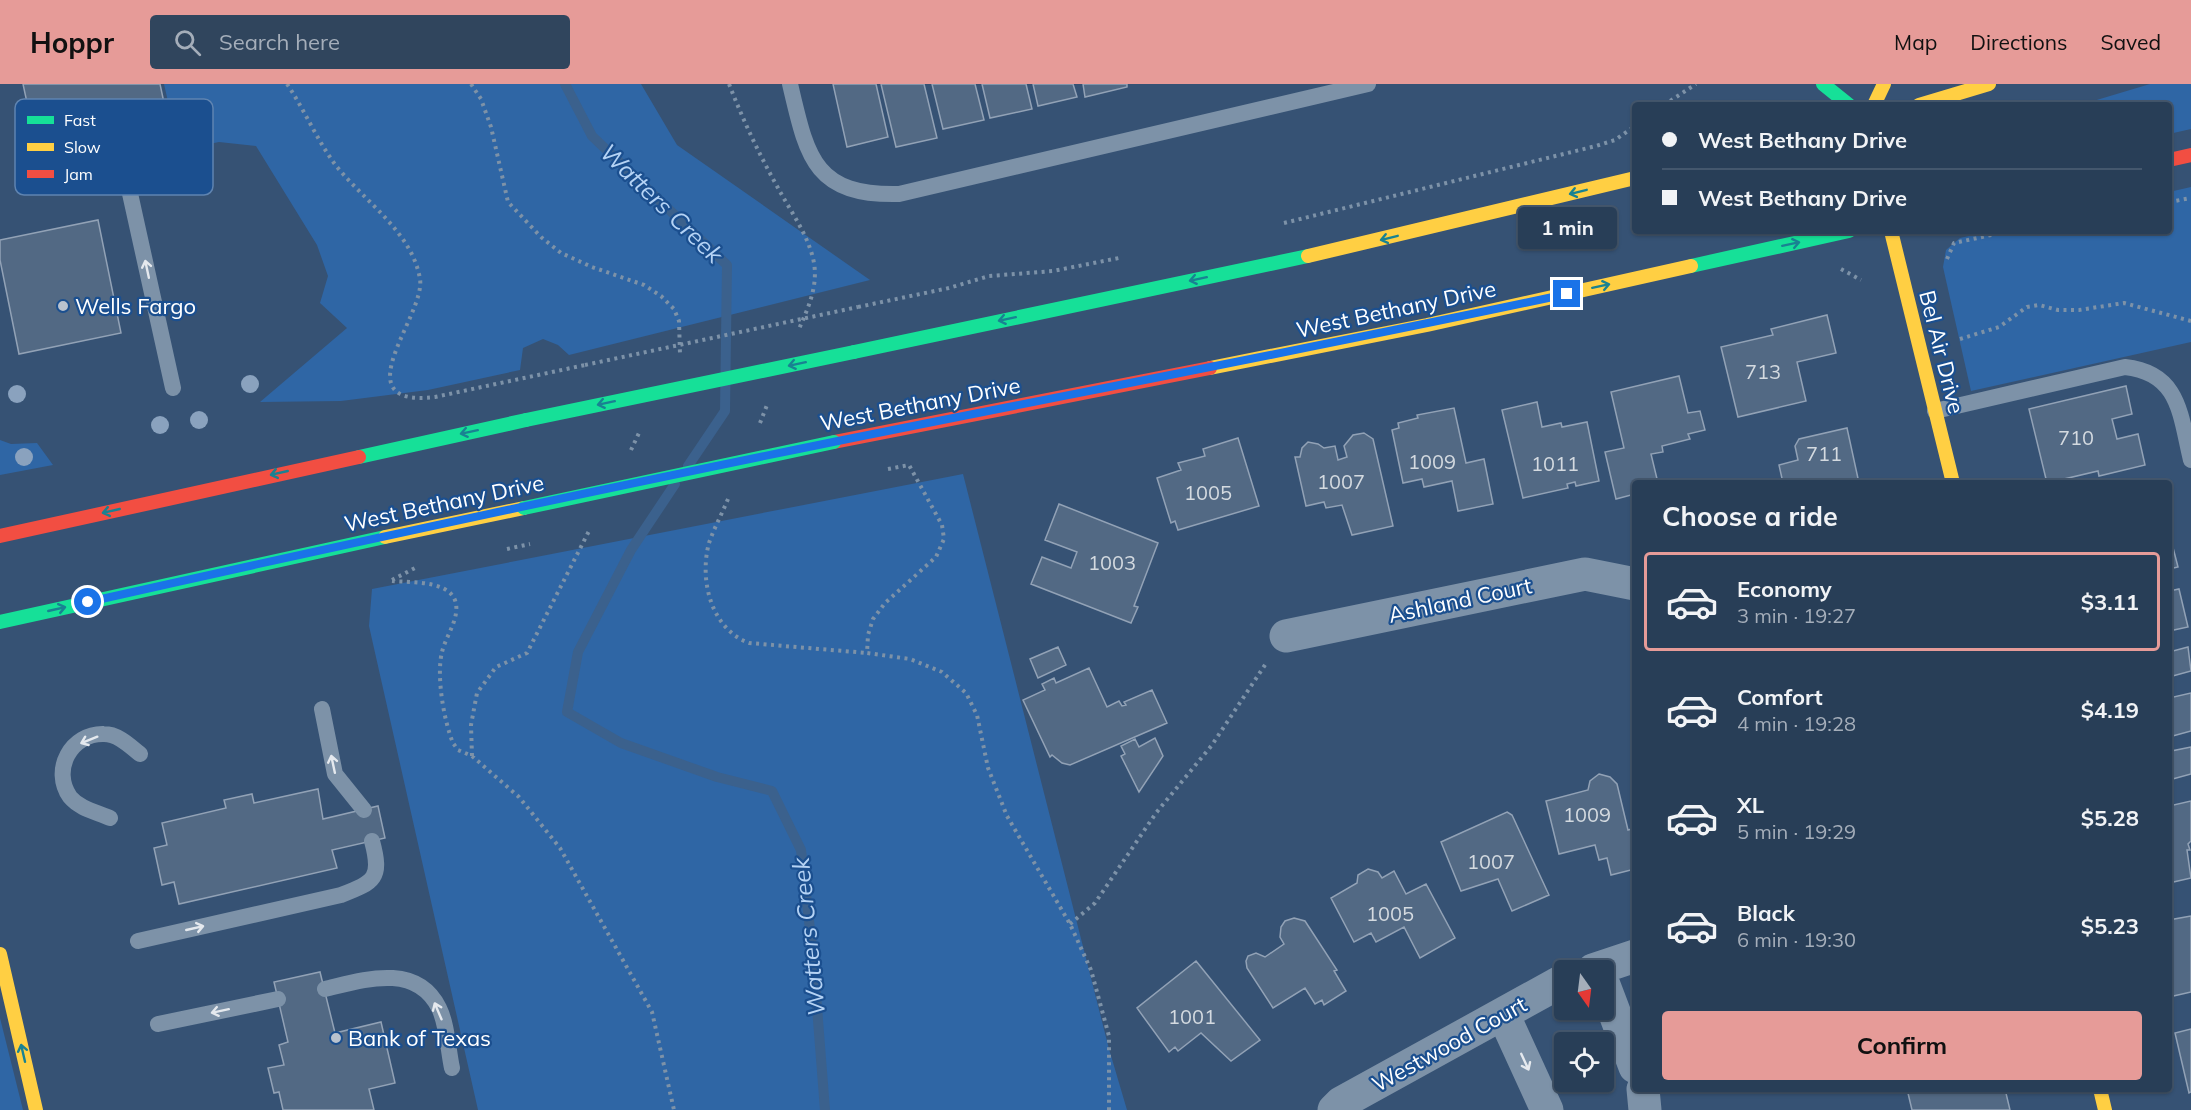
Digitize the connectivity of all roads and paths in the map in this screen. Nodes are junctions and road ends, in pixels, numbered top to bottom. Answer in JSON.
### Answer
{"nodes":[{"id":1,"x":287,"y":84,"type":"edge"},
{"id":2,"x":729,"y":84,"type":"edge"},
{"id":3,"x":790,"y":84,"type":"edge"},
{"id":4,"x":1368,"y":84,"type":"edge"},
{"id":5,"x":1696,"y":84,"type":"edge"},
{"id":6,"x":1823,"y":84,"type":"edge"},
{"id":7,"x":1884,"y":84,"type":"edge"},
{"id":8,"x":1989,"y":84,"type":"edge"},
{"id":9,"x":1669,"y":102,"type":"edge"},
{"id":10,"x":1845,"y":102,"type":"edge"},
{"id":11,"x":1875,"y":102,"type":"edge"},
{"id":12,"x":1929,"y":102,"type":"edge"},
{"id":13,"x":1632,"y":128,"type":"edge"},
{"id":14,"x":2191,"y":155,"type":"edge"},
{"id":15,"x":2172,"y":159,"type":"edge"},
{"id":16,"x":1632,"y":179,"type":"edge"},
{"id":17,"x":131,"y":195,"type":"edge"},
{"id":18,"x":2191,"y":198,"type":"edge"},
{"id":19,"x":2172,"y":201,"type":"edge"},
{"id":20,"x":1272,"y":226,"type":"dead end"},
{"id":21,"x":1836,"y":234,"type":"edge"},
{"id":22,"x":1892,"y":234,"type":"edge"},
{"id":23,"x":1996,"y":234,"type":"edge"},
{"id":24,"x":1123,"y":257,"type":"dead end"},
{"id":25,"x":1947,"y":259,"type":"dead end"},
{"id":26,"x":2191,"y":321,"type":"edge"},
{"id":27,"x":797,"y":335,"type":"dead end"},
{"id":28,"x":1960,"y":339,"type":"dead end"},
{"id":29,"x":173,"y":388,"type":"dead end"},
{"id":30,"x":769,"y":401,"type":"dead end"},
{"id":31,"x":1935,"y":411,"type":"junction"},
{"id":32,"x":755,"y":434,"type":"dead end"},
{"id":33,"x":2191,"y":460,"type":"edge"},
{"id":34,"x":886,"y":470,"type":"dead end"},
{"id":35,"x":1952,"y":480,"type":"edge"},
{"id":36,"x":732,"y":489,"type":"dead end"},
{"id":37,"x":0,"y":536,"type":"edge"},
{"id":38,"x":507,"y":549,"type":"dead end"},
{"id":39,"x":496,"y":551,"type":"dead end"},
{"id":40,"x":422,"y":567,"type":"dead end"},
{"id":41,"x":1632,"y":583,"type":"edge"},
{"id":42,"x":0,"y":622,"type":"edge"},
{"id":43,"x":1286,"y":636,"type":"joint"},
{"id":44,"x":867,"y":653,"type":"junction"},
{"id":45,"x":322,"y":709,"type":"dead end"},
{"id":46,"x":140,"y":754,"type":"dead end"},
{"id":47,"x":364,"y":810,"type":"dead end"},
{"id":48,"x":110,"y":818,"type":"dead end"},
{"id":49,"x":372,"y":841,"type":"dead end"},
{"id":50,"x":1070,"y":924,"type":"junction"},
{"id":51,"x":138,"y":941,"type":"dead end"},
{"id":52,"x":0,"y":954,"type":"edge"},
{"id":53,"x":1632,"y":957,"type":"edge"},
{"id":54,"x":1614,"y":966,"type":"edge"},
{"id":55,"x":1554,"y":986,"type":"edge"},
{"id":56,"x":325,"y":989,"type":"dead end"},
{"id":57,"x":278,"y":999,"type":"dead end"},
{"id":58,"x":1503,"y":1014,"type":"junction"},
{"id":59,"x":1614,"y":1014,"type":"edge"},
{"id":60,"x":158,"y":1024,"type":"dead end"},
{"id":61,"x":1632,"y":1059,"type":"edge"},
{"id":62,"x":452,"y":1068,"type":"dead end"},
{"id":63,"x":1643,"y":1092,"type":"edge"},
{"id":64,"x":2101,"y":1092,"type":"edge"},
{"id":65,"x":36,"y":1110,"type":"edge"},
{"id":66,"x":674,"y":1110,"type":"edge"},
{"id":67,"x":1109,"y":1110,"type":"edge"},
{"id":68,"x":1334,"y":1110,"type":"edge"},
{"id":69,"x":1547,"y":1110,"type":"edge"},
{"id":70,"x":1645,"y":1110,"type":"edge"},
{"id":71,"x":2105,"y":1110,"type":"edge"}],
"edges":[{"from":1,"to":24,"type":"path","bridge":true},
{"from":2,"to":27,"type":"path"},
{"from":3,"to":4,"type":"lane"},
{"from":5,"to":9,"type":"path"},
{"from":6,"to":10,"type":"main road"},
{"from":7,"to":11,"type":"main road"},
{"from":8,"to":12,"type":"main road"},
{"from":13,"to":20,"type":"path"},
{"from":14,"to":15,"type":"main road"},
{"from":16,"to":37,"type":"main road","one_way":true,"bridge":true},
{"from":29,"to":17,"type":"lane","one_way":true},
{"from":18,"to":19,"type":"path"},
{"from":42,"to":21,"type":"main road","name":"West Bethany Drive","one_way":true,"bridge":true},
{"from":22,"to":31,"type":"main road","name":"Bel Air Drive"},
{"from":23,"to":25,"type":"path"},
{"from":26,"to":28,"type":"path"},
{"from":30,"to":32,"type":"path"},
{"from":31,"to":33,"type":"lane"},
{"from":31,"to":35,"type":"main road","name":"Bel Air Drive"},
{"from":34,"to":44,"type":"path"},
{"from":36,"to":44,"type":"path"},
{"from":38,"to":39,"type":"path"},
{"from":40,"to":66,"type":"path"},
{"from":41,"to":43,"type":"street","name":"Ashland Court"},
{"from":43,"to":50,"type":"path"},
{"from":44,"to":50,"type":"path"},
{"from":47,"to":45,"type":"lane","one_way":true},
{"from":46,"to":48,"type":"lane","one_way":true},
{"from":51,"to":49,"type":"lane","one_way":true},
{"from":50,"to":67,"type":"path"},
{"from":65,"to":52,"type":"main road","one_way":true},
{"from":53,"to":54,"type":"street"},
{"from":55,"to":58,"type":"street","name":"Westwood Court"},
{"from":62,"to":56,"type":"lane","one_way":true},
{"from":57,"to":60,"type":"lane","one_way":true},
{"from":58,"to":68,"type":"street","name":"Westwood Court"},
{"from":58,"to":69,"type":"street","one_way":true},
{"from":59,"to":61,"type":"street"},
{"from":63,"to":70,"type":"street"},
{"from":64,"to":71,"type":"main road"}]}
